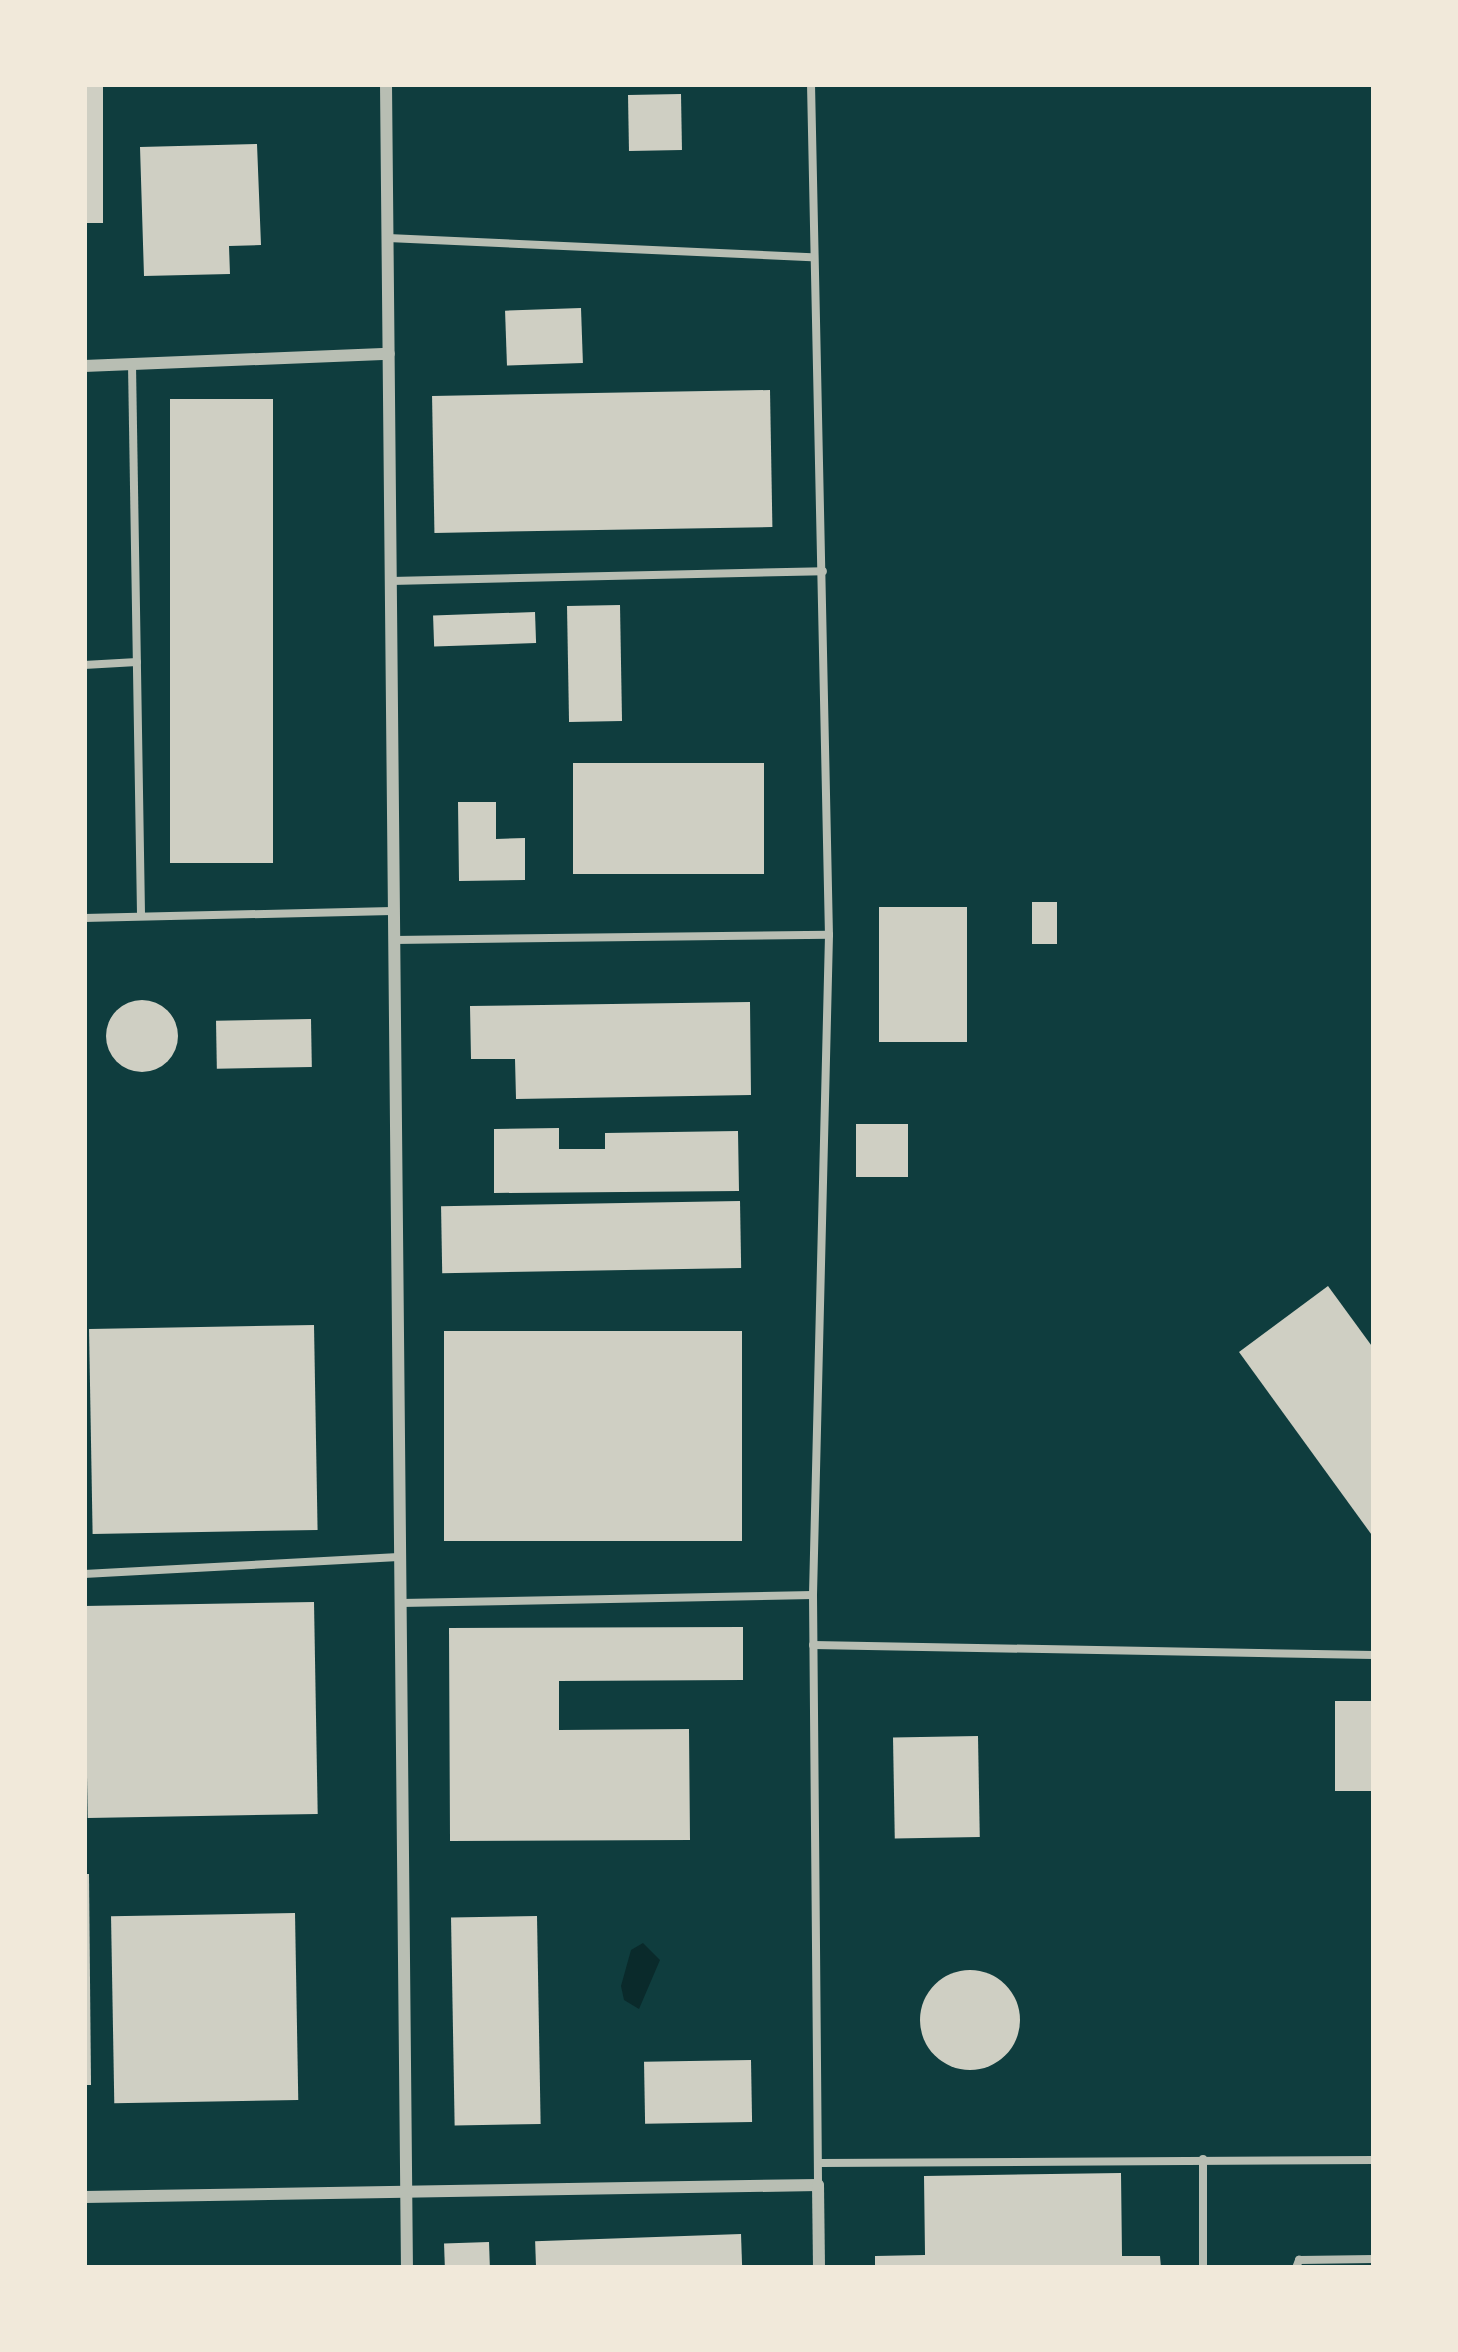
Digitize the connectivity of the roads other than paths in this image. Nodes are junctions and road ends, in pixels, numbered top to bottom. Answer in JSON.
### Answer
{"nodes":[{"id":1,"x":386,"y":84,"type":"edge"},
{"id":2,"x":812,"y":84,"type":"edge"},
{"id":3,"x":388,"y":238,"type":"junction"},
{"id":4,"x":812,"y":257,"type":"junction"},
{"id":5,"x":389,"y":354,"type":"junction"},
{"id":6,"x":132,"y":365,"type":"junction"},
{"id":7,"x":84,"y":366,"type":"edge"},
{"id":8,"x":823,"y":571,"type":"junction"},
{"id":9,"x":391,"y":581,"type":"junction"},
{"id":10,"x":136,"y":662,"type":"junction"},
{"id":11,"x":84,"y":664,"type":"edge"},
{"id":12,"x":394,"y":910,"type":"junction"},
{"id":13,"x":141,"y":916,"type":"junction"},
{"id":14,"x":84,"y":918,"type":"edge"},
{"id":15,"x":829,"y":935,"type":"junction"},
{"id":16,"x":394,"y":940,"type":"junction"},
{"id":17,"x":400,"y":1557,"type":"junction"},
{"id":18,"x":84,"y":1574,"type":"edge"},
{"id":19,"x":812,"y":1595,"type":"junction"},
{"id":20,"x":401,"y":1603,"type":"junction"},
{"id":21,"x":813,"y":1645,"type":"junction"},
{"id":22,"x":1374,"y":1655,"type":"edge"},
{"id":23,"x":1203,"y":2159,"type":"junction"},
{"id":24,"x":1374,"y":2160,"type":"edge"},
{"id":25,"x":820,"y":2163,"type":"junction"},
{"id":26,"x":818,"y":2185,"type":"junction"},
{"id":27,"x":406,"y":2193,"type":"junction"},
{"id":28,"x":84,"y":2197,"type":"edge"},
{"id":29,"x":1374,"y":2259,"type":"edge"},
{"id":30,"x":407,"y":2268,"type":"edge"},
{"id":31,"x":819,"y":2268,"type":"edge"},
{"id":32,"x":1203,"y":2268,"type":"edge"},
{"id":33,"x":1296,"y":2268,"type":"edge"}],
"edges":[{"from":1,"to":3,"type":"street"},
{"from":2,"to":4,"type":"lane"},
{"from":3,"to":4,"type":"lane"},
{"from":3,"to":5,"type":"street"},
{"from":4,"to":8,"type":"lane"},
{"from":5,"to":6,"type":"street"},
{"from":5,"to":9,"type":"street"},
{"from":6,"to":7,"type":"street"},
{"from":6,"to":10,"type":"lane"},
{"from":8,"to":9,"type":"lane"},
{"from":8,"to":15,"type":"lane"},
{"from":9,"to":12,"type":"street"},
{"from":10,"to":11,"type":"lane"},
{"from":10,"to":13,"type":"lane"},
{"from":12,"to":13,"type":"lane"},
{"from":12,"to":16,"type":"street"},
{"from":13,"to":14,"type":"lane"},
{"from":15,"to":16,"type":"lane"},
{"from":15,"to":19,"type":"lane"},
{"from":16,"to":17,"type":"street"},
{"from":17,"to":18,"type":"lane"},
{"from":17,"to":20,"type":"street"},
{"from":19,"to":20,"type":"lane"},
{"from":19,"to":21,"type":"lane"},
{"from":20,"to":27,"type":"street"},
{"from":21,"to":22,"type":"lane"},
{"from":21,"to":25,"type":"lane"},
{"from":23,"to":24,"type":"lane"},
{"from":23,"to":25,"type":"lane"},
{"from":23,"to":32,"type":"lane"},
{"from":25,"to":26,"type":"lane"},
{"from":26,"to":27,"type":"street"},
{"from":26,"to":31,"type":"street"},
{"from":27,"to":28,"type":"street"},
{"from":27,"to":30,"type":"street"},
{"from":29,"to":33,"type":"lane"}]}
